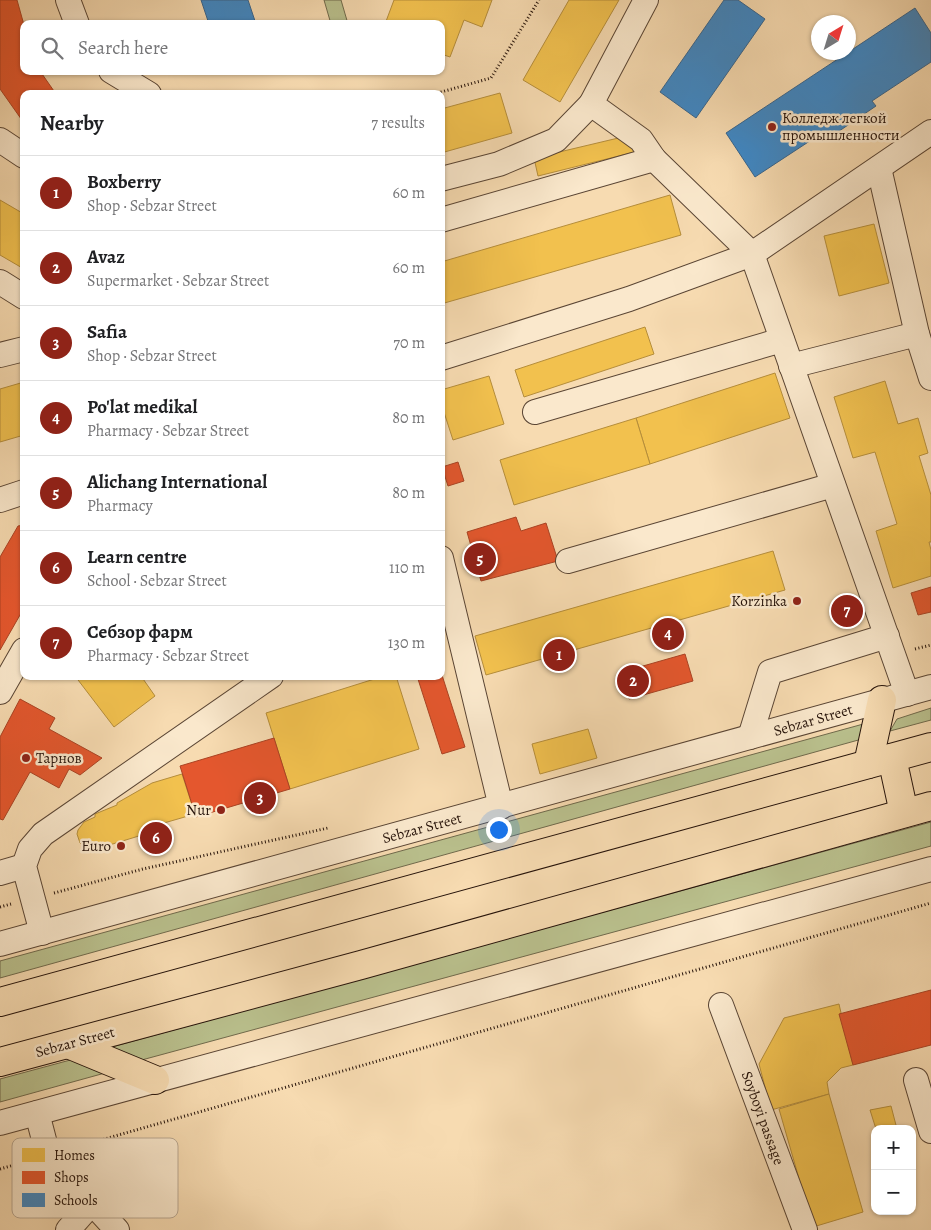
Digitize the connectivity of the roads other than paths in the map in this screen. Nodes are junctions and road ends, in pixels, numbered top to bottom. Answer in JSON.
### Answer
{"nodes":[{"id":1,"x":68,"y":0,"type":"edge"},
{"id":2,"x":646,"y":0,"type":"edge"},
{"id":3,"x":76,"y":20,"type":"edge"},
{"id":4,"x":118,"y":75,"type":"edge"},
{"id":5,"x":142,"y":90,"type":"edge"},
{"id":6,"x":591,"y":104,"type":"junction"},
{"id":7,"x":931,"y":132,"type":"edge"},
{"id":8,"x":0,"y":140,"type":"edge"},
{"id":9,"x":20,"y":153,"type":"edge"},
{"id":10,"x":654,"y":159,"type":"junction"},
{"id":11,"x":879,"y":168,"type":"junction"},
{"id":12,"x":445,"y":178,"type":"edge"},
{"id":13,"x":445,"y":219,"type":"edge"},
{"id":14,"x":752,"y":254,"type":"junction"},
{"id":15,"x":0,"y":282,"type":"edge"},
{"id":16,"x":20,"y":294,"type":"edge"},
{"id":17,"x":917,"y":334,"type":"junction"},
{"id":18,"x":782,"y":340,"type":"junction"},
{"id":19,"x":20,"y":351,"type":"edge"},
{"id":20,"x":0,"y":355,"type":"edge"},
{"id":21,"x":445,"y":357,"type":"edge"},
{"id":22,"x":791,"y":366,"type":"junction"},
{"id":23,"x":931,"y":378,"type":"edge"},
{"id":24,"x":535,"y":412,"type":"dead end"},
{"id":25,"x":833,"y":485,"type":"junction"},
{"id":26,"x":20,"y":493,"type":"edge"},
{"id":27,"x":0,"y":500,"type":"edge"},
{"id":28,"x":568,"y":561,"type":"dead end"},
{"id":29,"x":445,"y":575,"type":"edge"},
{"id":30,"x":887,"y":636,"type":"junction"},
{"id":31,"x":20,"y":657,"type":"edge"},
{"id":32,"x":265,"y":680,"type":"edge"},
{"id":33,"x":931,"y":687,"type":"edge"},
{"id":34,"x":0,"y":692,"type":"edge"},
{"id":35,"x":894,"y":697,"type":"junction"},
{"id":36,"x":750,"y":737,"type":"junction"},
{"id":37,"x":931,"y":747,"type":"edge"},
{"id":38,"x":880,"y":761,"type":"junction"},
{"id":39,"x":931,"y":806,"type":"edge"},
{"id":40,"x":501,"y":807,"type":"junction"},
{"id":41,"x":904,"y":813,"type":"junction"},
{"id":42,"x":24,"y":866,"type":"junction"},
{"id":43,"x":931,"y":869,"type":"edge"},
{"id":44,"x":0,"y":873,"type":"edge"},
{"id":45,"x":42,"y":933,"type":"junction"},
{"id":46,"x":0,"y":944,"type":"edge"},
{"id":47,"x":0,"y":1002,"type":"edge"},
{"id":48,"x":721,"y":1005,"type":"dead end"},
{"id":49,"x":68,"y":1044,"type":"junction"},
{"id":50,"x":0,"y":1062,"type":"edge"},
{"id":51,"x":156,"y":1080,"type":"junction"},
{"id":52,"x":916,"y":1080,"type":"dead end"},
{"id":53,"x":38,"y":1113,"type":"junction"},
{"id":54,"x":0,"y":1123,"type":"edge"},
{"id":55,"x":931,"y":1131,"type":"edge"},
{"id":56,"x":44,"y":1138,"type":"edge"},
{"id":57,"x":79,"y":1218,"type":"edge"},
{"id":58,"x":105,"y":1218,"type":"edge"},
{"id":59,"x":68,"y":1230,"type":"edge"},
{"id":60,"x":117,"y":1230,"type":"edge"},
{"id":61,"x":805,"y":1230,"type":"edge"}],
"edges":[{"from":1,"to":3,"type":"street"},
{"from":2,"to":6,"type":"street"},
{"from":4,"to":5,"type":"street"},
{"from":6,"to":10,"type":"street"},
{"from":6,"to":12,"type":"street"},
{"from":7,"to":11,"type":"street"},
{"from":8,"to":9,"type":"street"},
{"from":10,"to":13,"type":"street"},
{"from":10,"to":14,"type":"street"},
{"from":11,"to":14,"type":"street"},
{"from":11,"to":17,"type":"street"},
{"from":14,"to":18,"type":"street"},
{"from":14,"to":21,"type":"street"},
{"from":15,"to":16,"type":"street"},
{"from":17,"to":22,"type":"street"},
{"from":17,"to":23,"type":"street"},
{"from":18,"to":22,"type":"street"},
{"from":18,"to":24,"type":"street"},
{"from":19,"to":20,"type":"street"},
{"from":22,"to":25,"type":"street"},
{"from":25,"to":28,"type":"street"},
{"from":25,"to":30,"type":"street"},
{"from":26,"to":27,"type":"street"},
{"from":29,"to":40,"type":"street"},
{"from":30,"to":35,"type":"street"},
{"from":30,"to":36,"type":"street"},
{"from":31,"to":34,"type":"street"},
{"from":32,"to":42,"type":"street"},
{"from":33,"to":35,"type":"street","name":"Sebzar Street"},
{"from":35,"to":36,"type":"street","name":"Sebzar Street"},
{"from":35,"to":38,"type":"main road"},
{"from":36,"to":40,"type":"street","name":"Sebzar Street"},
{"from":37,"to":38,"type":"main road"},
{"from":38,"to":41,"type":"main road"},
{"from":38,"to":47,"type":"main road"},
{"from":39,"to":41,"type":"main road","name":"Sebzar Street"},
{"from":40,"to":45,"type":"street","name":"Sebzar Street"},
{"from":41,"to":49,"type":"main road","name":"Sebzar Street"},
{"from":42,"to":44,"type":"street"},
{"from":42,"to":45,"type":"street"},
{"from":43,"to":51,"type":"street"},
{"from":45,"to":46,"type":"street","name":"Sebzar Street"},
{"from":48,"to":61,"type":"street","name":"Soyboyi passage"},
{"from":49,"to":50,"type":"main road","name":"Sebzar Street"},
{"from":49,"to":51,"type":"main road"},
{"from":51,"to":53,"type":"street"},
{"from":52,"to":55,"type":"street"},
{"from":53,"to":54,"type":"street"},
{"from":53,"to":56,"type":"street"},
{"from":57,"to":59,"type":"street"},
{"from":58,"to":60,"type":"street"}]}
